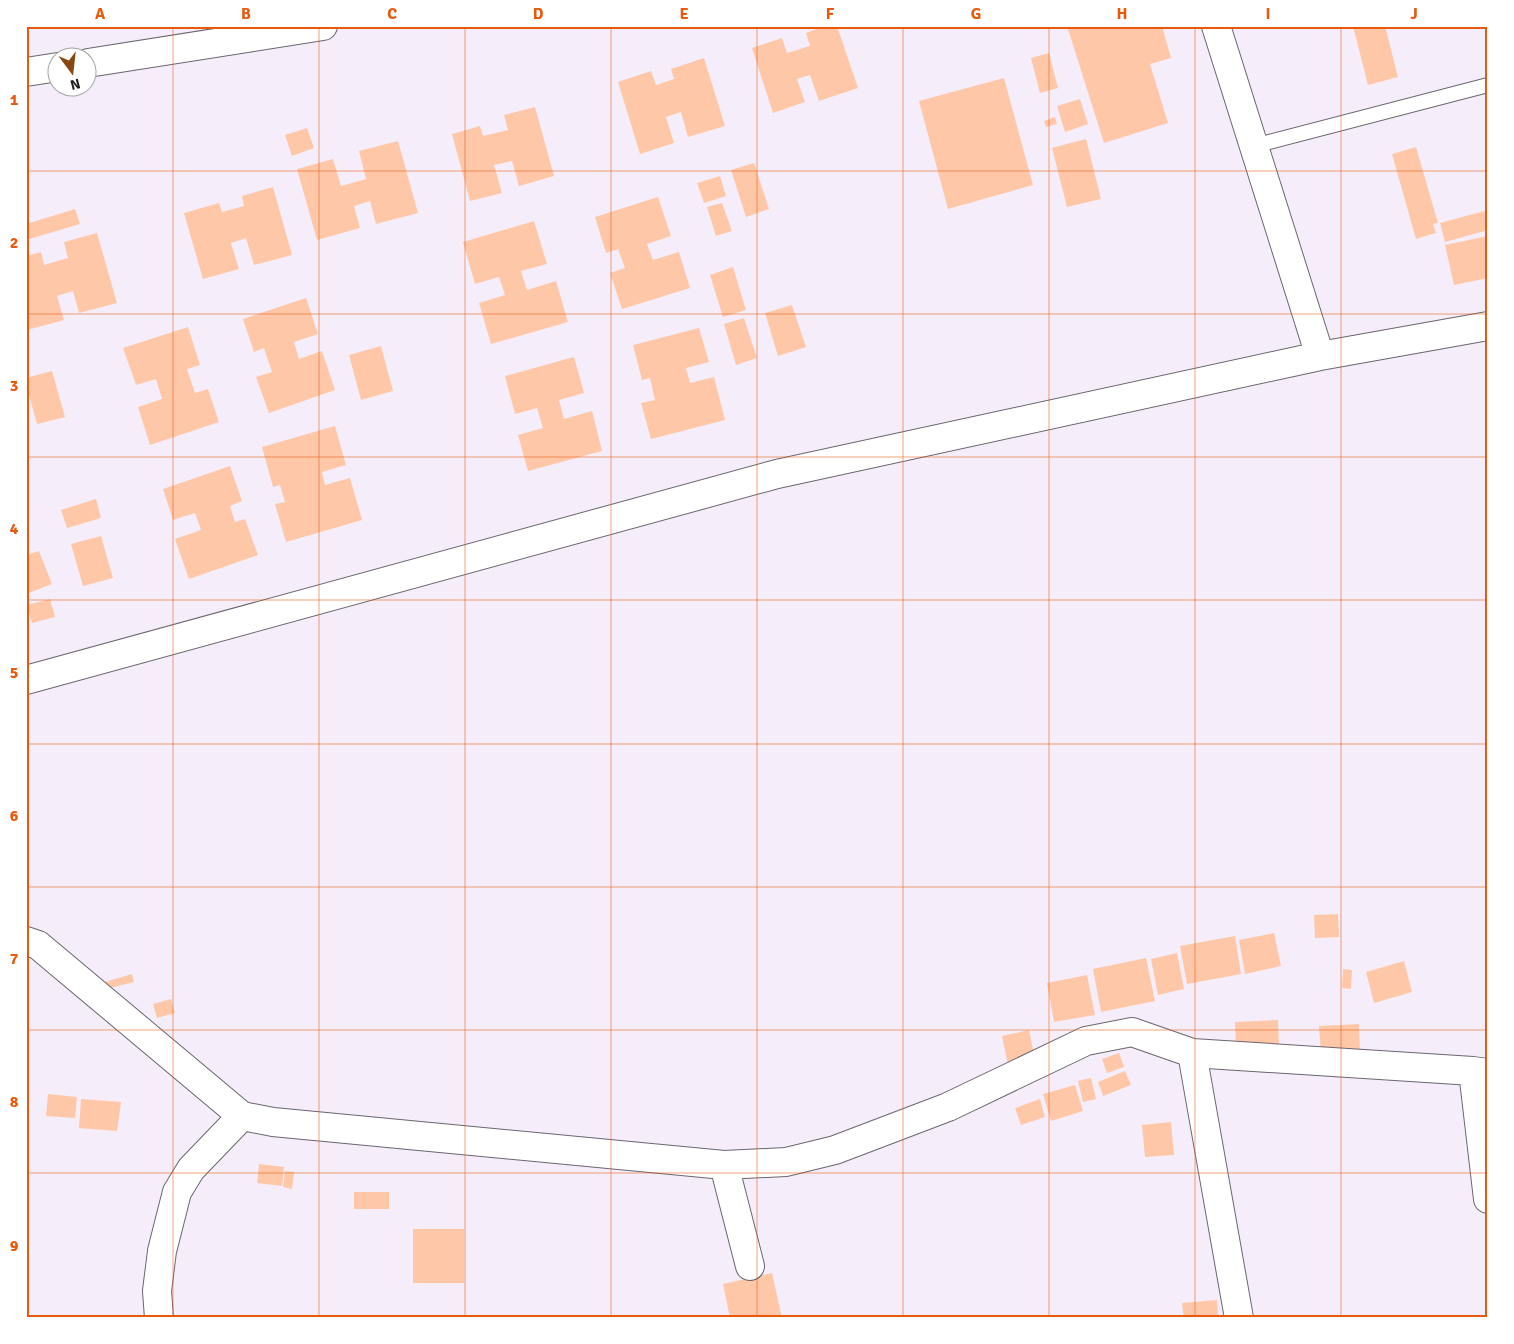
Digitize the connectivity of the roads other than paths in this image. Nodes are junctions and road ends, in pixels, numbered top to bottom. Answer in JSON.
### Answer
{"nodes":[{"id":1,"x":323,"y":26,"type":"edge"},
{"id":2,"x":1216,"y":26,"type":"edge"},
{"id":3,"x":98,"y":61,"type":"edge"},
{"id":4,"x":48,"y":69,"type":"edge"},
{"id":5,"x":26,"y":72,"type":"edge"},
{"id":6,"x":1488,"y":85,"type":"edge"},
{"id":7,"x":1254,"y":146,"type":"junction"},
{"id":8,"x":1488,"y":326,"type":"edge"},
{"id":9,"x":1320,"y":356,"type":"junction"},
{"id":10,"x":26,"y":680,"type":"edge"},
{"id":11,"x":26,"y":941,"type":"edge"},
{"id":12,"x":1192,"y":1053,"type":"junction"},
{"id":13,"x":1480,"y":1072,"type":"edge"},
{"id":14,"x":242,"y":1116,"type":"junction"},
{"id":15,"x":724,"y":1165,"type":"junction"},
{"id":16,"x":1488,"y":1199,"type":"edge"},
{"id":17,"x":750,"y":1266,"type":"dead end"},
{"id":18,"x":159,"y":1318,"type":"edge"},
{"id":19,"x":1239,"y":1318,"type":"edge"}],
"edges":[{"from":1,"to":3,"type":"street"},
{"from":2,"to":7,"type":"street"},
{"from":4,"to":5,"type":"street"},
{"from":6,"to":7,"type":"lane"},
{"from":7,"to":9,"type":"street"},
{"from":8,"to":9,"type":"street"},
{"from":9,"to":10,"type":"street"},
{"from":11,"to":14,"type":"street"},
{"from":12,"to":13,"type":"street"},
{"from":12,"to":15,"type":"street"},
{"from":12,"to":19,"type":"street"},
{"from":13,"to":16,"type":"street"},
{"from":14,"to":15,"type":"street"},
{"from":14,"to":18,"type":"street"},
{"from":15,"to":17,"type":"street"}]}
